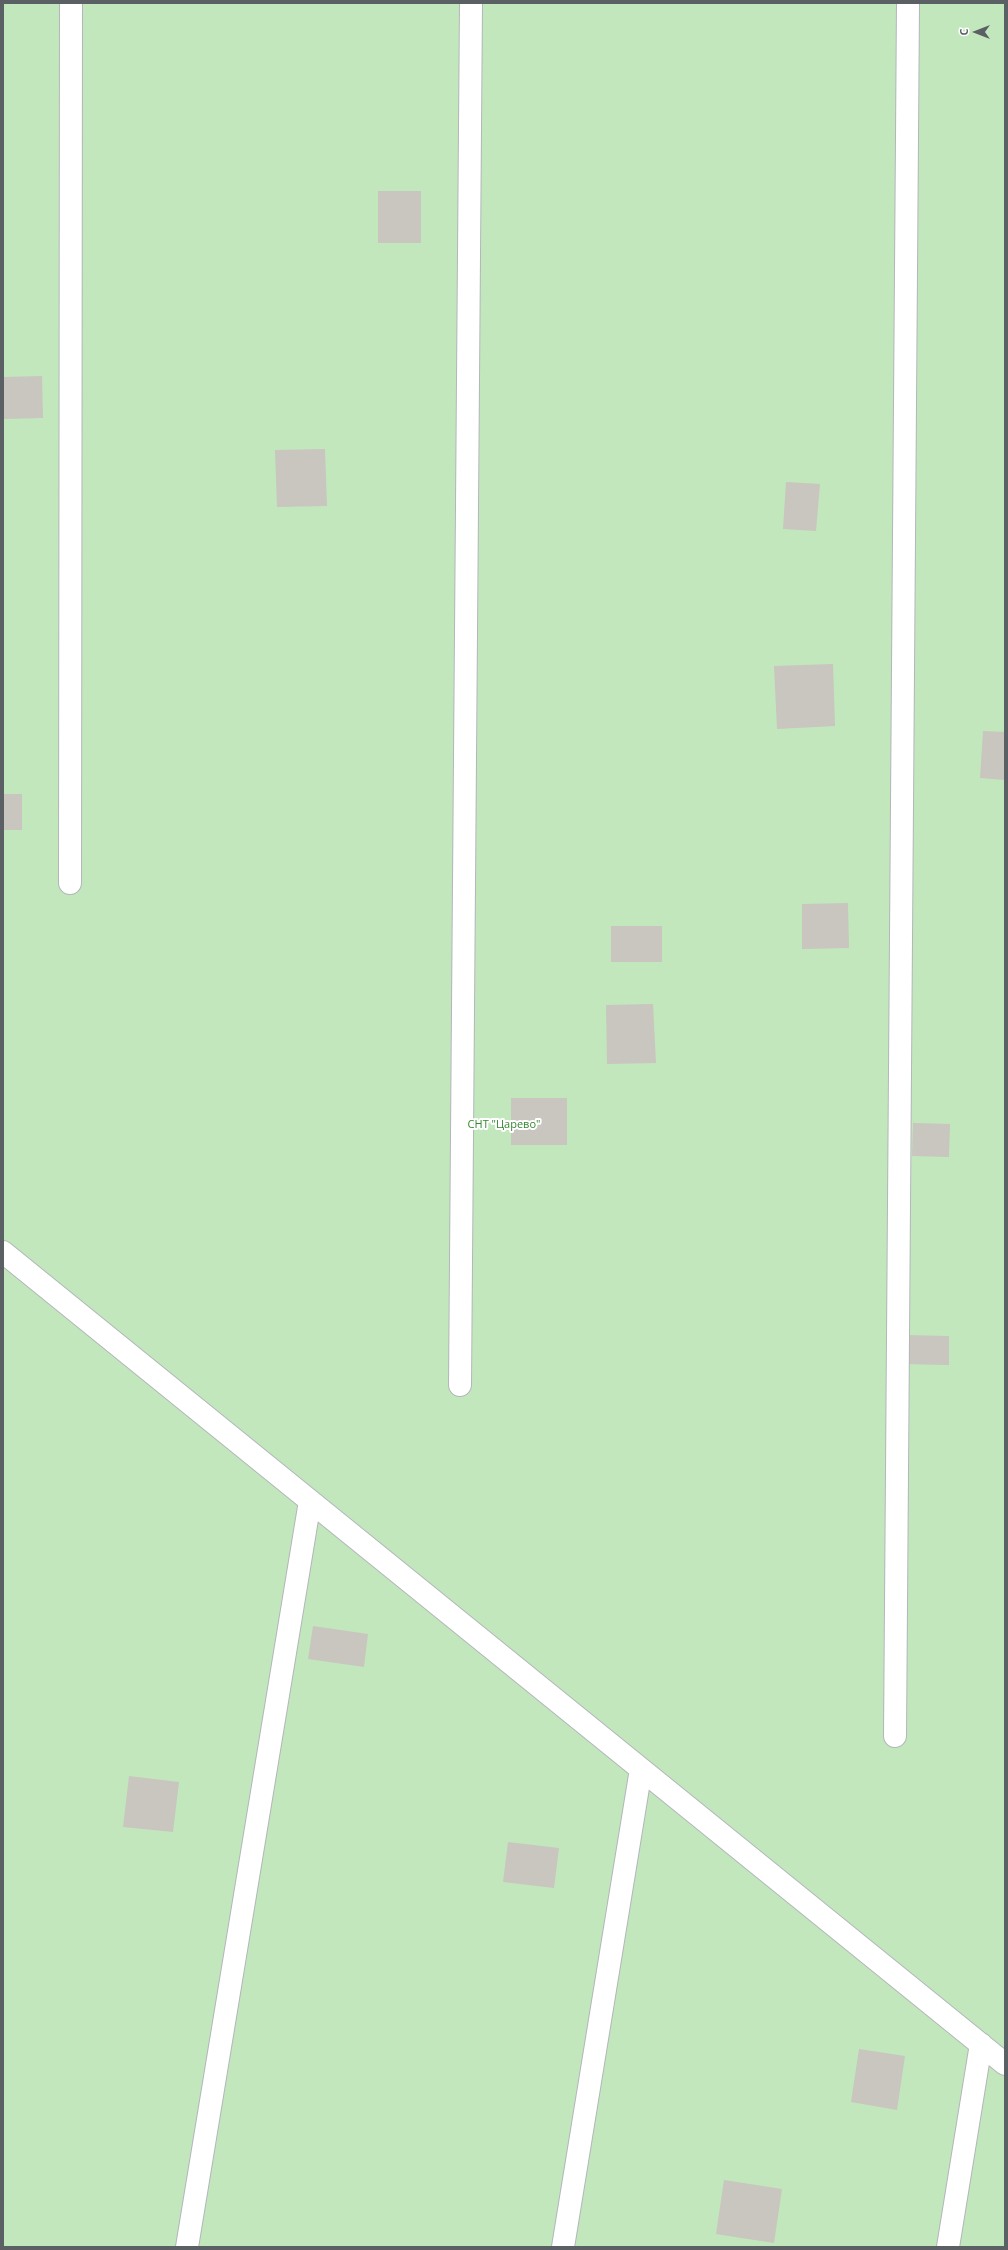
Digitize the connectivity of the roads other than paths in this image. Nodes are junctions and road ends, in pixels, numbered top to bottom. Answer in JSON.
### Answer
{"nodes":[{"id":1,"x":71,"y":3,"type":"edge"},
{"id":2,"x":471,"y":3,"type":"edge"},
{"id":3,"x":908,"y":3,"type":"edge"},
{"id":4,"x":70,"y":883,"type":"dead end"},
{"id":5,"x":3,"y":1252,"type":"edge"},
{"id":6,"x":460,"y":1385,"type":"dead end"},
{"id":7,"x":310,"y":1501,"type":"junction"},
{"id":8,"x":896,"y":1736,"type":"dead end"},
{"id":9,"x":641,"y":1769,"type":"junction"},
{"id":10,"x":981,"y":2044,"type":"junction"},
{"id":11,"x":1005,"y":2064,"type":"edge"},
{"id":12,"x":187,"y":2247,"type":"edge"},
{"id":13,"x":563,"y":2247,"type":"edge"},
{"id":14,"x":948,"y":2247,"type":"edge"}],
"edges":[{"from":1,"to":4,"type":"street"},
{"from":2,"to":6,"type":"street"},
{"from":3,"to":8,"type":"street"},
{"from":5,"to":7,"type":"street"},
{"from":7,"to":9,"type":"street"},
{"from":7,"to":12,"type":"street"},
{"from":9,"to":10,"type":"street"},
{"from":9,"to":13,"type":"street"},
{"from":10,"to":11,"type":"street"},
{"from":10,"to":14,"type":"street"}]}
